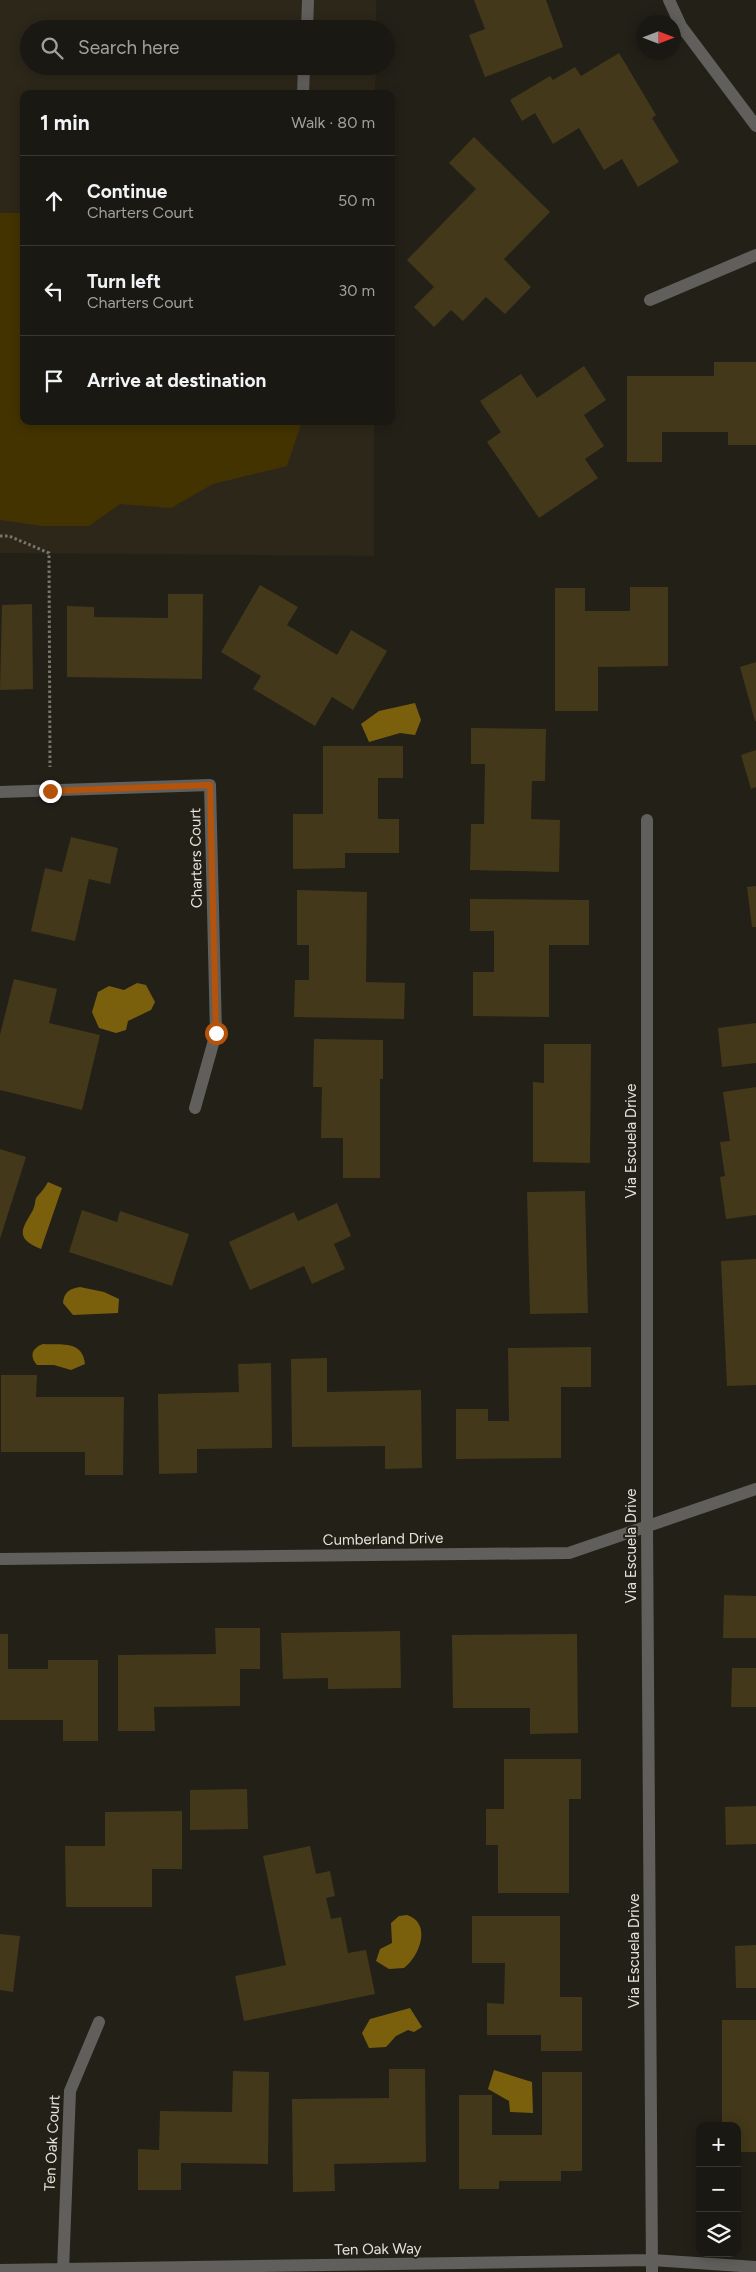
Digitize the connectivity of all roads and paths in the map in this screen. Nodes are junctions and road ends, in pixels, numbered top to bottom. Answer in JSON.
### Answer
{"nodes":[{"id":1,"x":308,"y":0,"type":"edge"},
{"id":2,"x":669,"y":0,"type":"edge"},
{"id":3,"x":307,"y":20,"type":"edge"},
{"id":4,"x":304,"y":75,"type":"edge"},
{"id":5,"x":303,"y":90,"type":"edge"},
{"id":6,"x":756,"y":126,"type":"edge"},
{"id":7,"x":756,"y":255,"type":"edge"},
{"id":8,"x":650,"y":300,"type":"dead end"},
{"id":9,"x":0,"y":536,"type":"edge"},
{"id":10,"x":50,"y":791,"type":"junction"},
{"id":11,"x":0,"y":792,"type":"edge"},
{"id":12,"x":647,"y":820,"type":"dead end"},
{"id":13,"x":195,"y":1108,"type":"dead end"},
{"id":14,"x":756,"y":1489,"type":"edge"},
{"id":15,"x":647,"y":1527,"type":"junction"},
{"id":16,"x":0,"y":1559,"type":"edge"},
{"id":17,"x":99,"y":2022,"type":"dead end"},
{"id":18,"x":652,"y":2266,"type":"edge"},
{"id":19,"x":756,"y":2267,"type":"edge"},
{"id":20,"x":0,"y":2270,"type":"edge"},
{"id":21,"x":64,"y":2270,"type":"junction"}],
"edges":[{"from":1,"to":3,"type":"street"},
{"from":2,"to":6,"type":"street"},
{"from":4,"to":5,"type":"street"},
{"from":7,"to":8,"type":"street"},
{"from":9,"to":10,"type":"path"},
{"from":10,"to":11,"type":"street","name":"Charters Court"},
{"from":10,"to":13,"type":"street","name":"Charters Court"},
{"from":12,"to":15,"type":"street","name":"Via Escuela Drive"},
{"from":14,"to":15,"type":"street","name":"Cumberland Drive"},
{"from":15,"to":16,"type":"street","name":"Cumberland Drive"},
{"from":15,"to":18,"type":"street","name":"Via Escuela Drive"},
{"from":17,"to":21,"type":"street","name":"Ten Oak Court"},
{"from":18,"to":19,"type":"street","name":"Ten Oak Way"},
{"from":18,"to":21,"type":"street","name":"Ten Oak Way"},
{"from":20,"to":21,"type":"street","name":"Ten Oak Way"}]}
